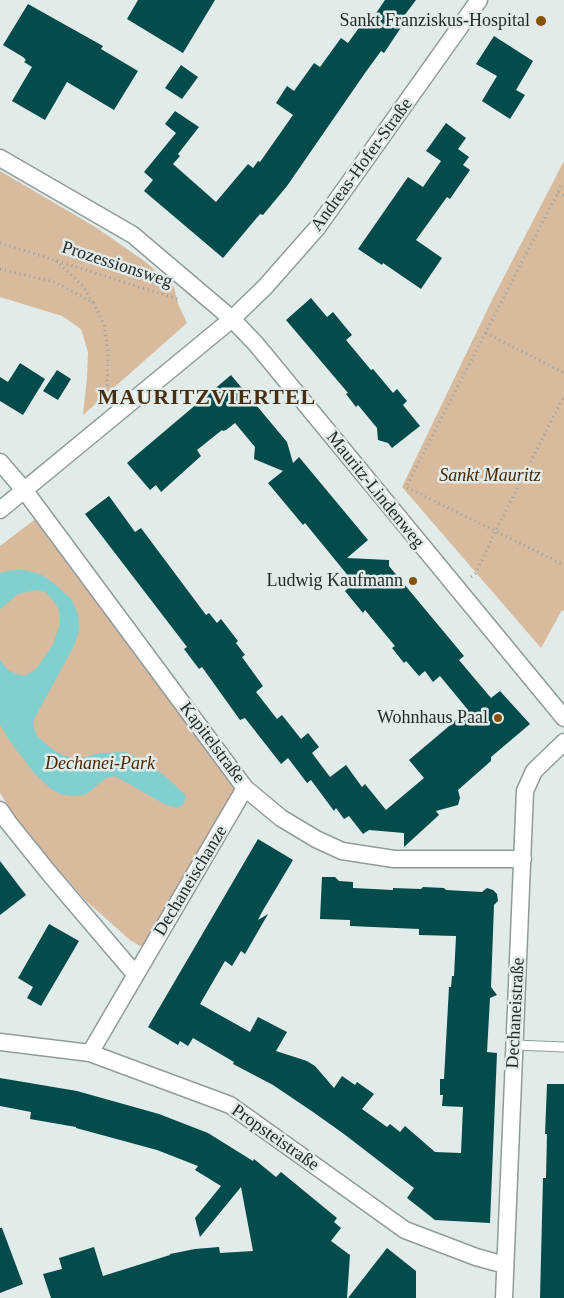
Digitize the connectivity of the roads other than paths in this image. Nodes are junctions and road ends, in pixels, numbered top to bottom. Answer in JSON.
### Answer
{"nodes":[{"id":1,"x":479,"y":0,"type":"edge"},
{"id":2,"x":0,"y":158,"type":"edge"},
{"id":3,"x":232,"y":319,"type":"junction"},
{"id":4,"x":0,"y":462,"type":"edge"},
{"id":5,"x":25,"y":491,"type":"junction"},
{"id":6,"x":0,"y":510,"type":"edge"},
{"id":7,"x":564,"y":718,"type":"edge"},
{"id":8,"x":564,"y":742,"type":"edge"},
{"id":9,"x":245,"y":788,"type":"junction"},
{"id":10,"x":0,"y":810,"type":"edge"},
{"id":11,"x":523,"y":859,"type":"junction"},
{"id":12,"x":135,"y":974,"type":"junction"},
{"id":13,"x":0,"y":1042,"type":"edge"},
{"id":14,"x":514,"y":1045,"type":"junction"},
{"id":15,"x":564,"y":1047,"type":"edge"},
{"id":16,"x":90,"y":1053,"type":"junction"},
{"id":17,"x":505,"y":1265,"type":"junction"},
{"id":18,"x":504,"y":1298,"type":"edge"}],
"edges":[{"from":1,"to":3,"type":"street","name":"Andreas-Hofer-Straße"},
{"from":2,"to":3,"type":"street","name":"Mauritz-Lindenweg"},
{"from":3,"to":5,"type":"street","name":"Andreas-Hofer-Straße"},
{"from":3,"to":7,"type":"street","name":"Mauritz-Lindenweg"},
{"from":4,"to":5,"type":"street","name":"Kapitelstraße"},
{"from":5,"to":6,"type":"street","name":"Andreas-Hofer-Straße"},
{"from":5,"to":9,"type":"street","name":"Kapitelstraße"},
{"from":8,"to":11,"type":"street","name":"Dechaneistraße"},
{"from":9,"to":11,"type":"street","name":"Kapitelstraße"},
{"from":9,"to":12,"type":"street","name":"Dechaneischanze"},
{"from":10,"to":12,"type":"street"},
{"from":11,"to":14,"type":"street","name":"Dechaneistraße"},
{"from":12,"to":16,"type":"street","name":"Dechaneischanze"},
{"from":13,"to":16,"type":"street","name":"Propsteistraße"},
{"from":14,"to":15,"type":"lane"},
{"from":14,"to":17,"type":"street","name":"Dechaneistraße"},
{"from":16,"to":17,"type":"street","name":"Propsteistraße"},
{"from":17,"to":18,"type":"street","name":"Dechaneistraße"}]}
